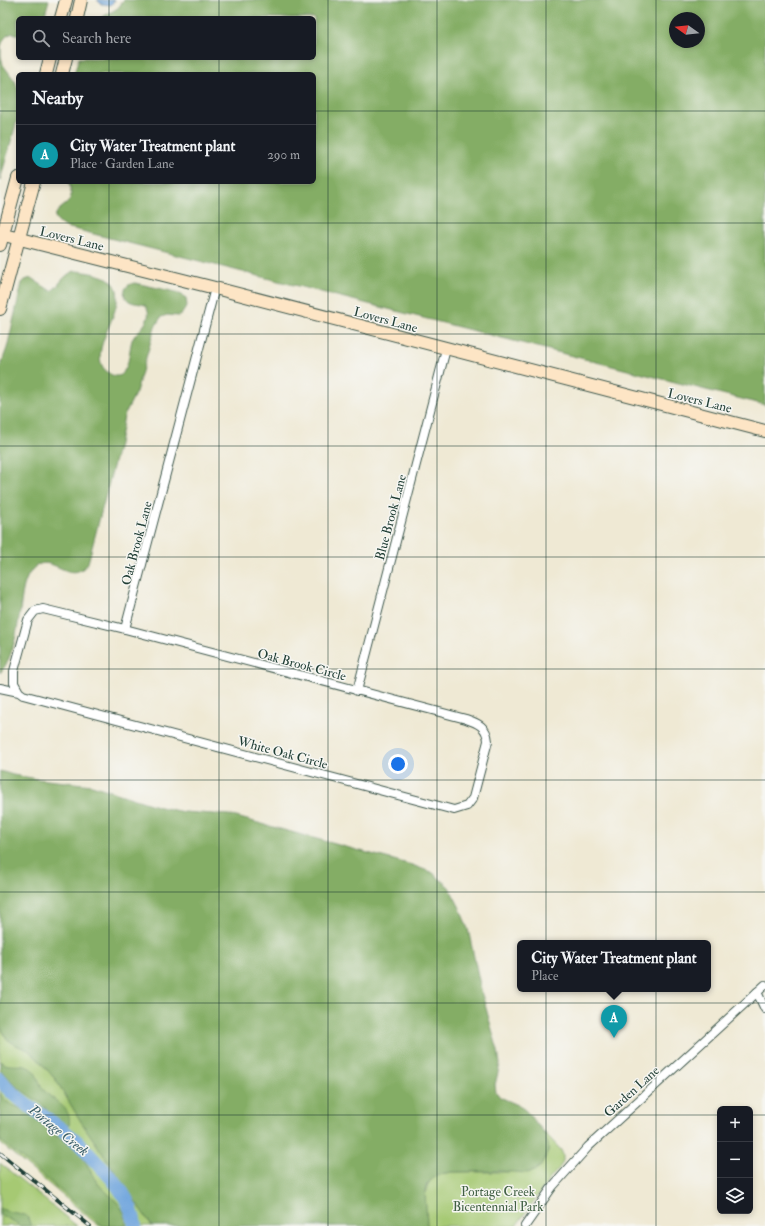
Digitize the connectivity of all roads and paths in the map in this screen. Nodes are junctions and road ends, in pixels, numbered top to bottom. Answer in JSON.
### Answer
{"nodes":[{"id":1,"x":66,"y":0,"type":"edge"},
{"id":2,"x":81,"y":0,"type":"edge"},
{"id":3,"x":62,"y":16,"type":"edge"},
{"id":4,"x":77,"y":16,"type":"edge"},
{"id":5,"x":50,"y":60,"type":"edge"},
{"id":6,"x":66,"y":60,"type":"edge"},
{"id":7,"x":46,"y":72,"type":"edge"},
{"id":8,"x":62,"y":72,"type":"edge"},
{"id":9,"x":16,"y":184,"type":"edge"},
{"id":10,"x":33,"y":184,"type":"edge"},
{"id":11,"x":1,"y":238,"type":"edge"},
{"id":12,"x":19,"y":239,"type":"junction"},
{"id":13,"x":216,"y":288,"type":"junction"},
{"id":14,"x":0,"y":310,"type":"edge"},
{"id":15,"x":446,"y":349,"type":"junction"},
{"id":16,"x":765,"y":431,"type":"edge"},
{"id":17,"x":125,"y":629,"type":"junction"},
{"id":18,"x":0,"y":688,"type":"edge"},
{"id":19,"x":357,"y":691,"type":"junction"},
{"id":20,"x":19,"y":692,"type":"junction"},
{"id":21,"x":473,"y":722,"type":"joint"},
{"id":22,"x":765,"y":985,"type":"edge"},
{"id":23,"x":757,"y":992,"type":"junction"},
{"id":24,"x":765,"y":1009,"type":"edge"},
{"id":25,"x":525,"y":1226,"type":"edge"}],
"edges":[{"from":1,"to":3,"type":"street"},
{"from":2,"to":4,"type":"street"},
{"from":5,"to":7,"type":"street"},
{"from":6,"to":8,"type":"street"},
{"from":9,"to":11,"type":"street"},
{"from":10,"to":12,"type":"street"},
{"from":11,"to":12,"type":"street","name":"Lovers Lane"},
{"from":12,"to":13,"type":"street","name":"Lovers Lane"},
{"from":12,"to":14,"type":"street"},
{"from":13,"to":15,"type":"street","name":"Lovers Lane"},
{"from":13,"to":17,"type":"street","name":"Oak Brook Lane"},
{"from":15,"to":16,"type":"street","name":"Lovers Lane"},
{"from":15,"to":19,"type":"street","name":"Blue Brook Lane"},
{"from":17,"to":19,"type":"street","name":"Oak Brook Circle"},
{"from":17,"to":20,"type":"street"},
{"from":18,"to":20,"type":"street","name":"White Oak Circle"},
{"from":19,"to":21,"type":"street","name":"Oak Brook Circle"},
{"from":20,"to":21,"type":"street","name":"White Oak Circle"},
{"from":22,"to":23,"type":"street","name":"Garden Lane"},
{"from":23,"to":24,"type":"street"},
{"from":23,"to":25,"type":"street","name":"Garden Lane"}]}
